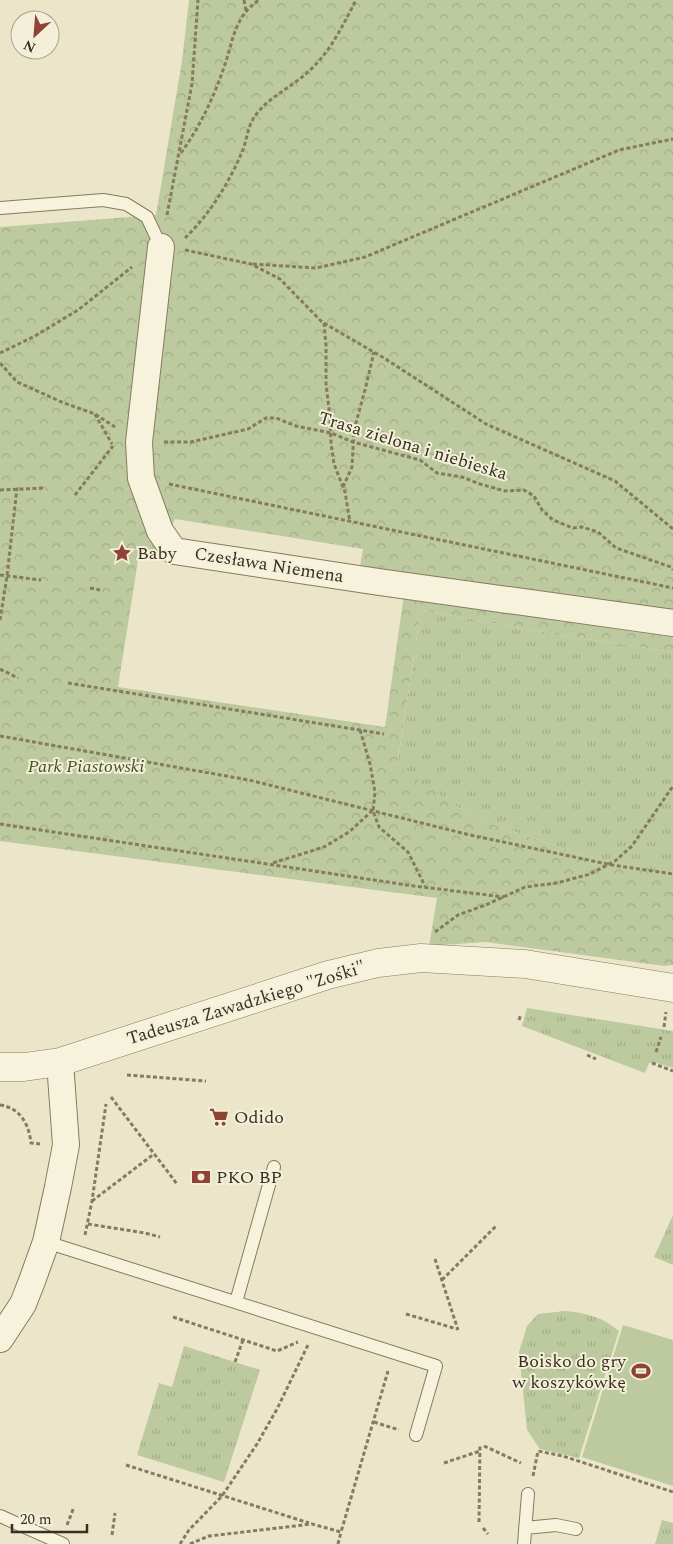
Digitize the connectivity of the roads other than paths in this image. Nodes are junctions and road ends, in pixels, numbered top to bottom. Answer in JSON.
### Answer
{"nodes":[{"id":1,"x":0,"y":208,"type":"edge"},
{"id":2,"x":167,"y":248,"type":"joint"},
{"id":3,"x":673,"y":622,"type":"edge"},
{"id":4,"x":673,"y":988,"type":"edge"},
{"id":5,"x":60,"y":1062,"type":"junction"},
{"id":6,"x":0,"y":1067,"type":"edge"},
{"id":7,"x":274,"y":1167,"type":"dead end"},
{"id":8,"x":46,"y":1242,"type":"junction"},
{"id":9,"x":236,"y":1302,"type":"junction"},
{"id":10,"x":0,"y":1339,"type":"edge"},
{"id":11,"x":416,"y":1434,"type":"road end"},
{"id":12,"x":528,"y":1494,"type":"road end"},
{"id":13,"x":0,"y":1516,"type":"edge"},
{"id":14,"x":525,"y":1528,"type":"junction"},
{"id":15,"x":576,"y":1529,"type":"dead end"},
{"id":16,"x":63,"y":1544,"type":"edge"},
{"id":17,"x":524,"y":1544,"type":"edge"}],
"edges":[{"from":1,"to":2,"type":"lane"},
{"from":2,"to":3,"type":"street","name":"Czesława Niemena"},
{"from":4,"to":5,"type":"street","name":"Tadeusza Zawadzkiego \"Zośki\""},
{"from":5,"to":6,"type":"street","name":"Tadeusza Zawadzkiego \"Zośki\""},
{"from":5,"to":8,"type":"street"},
{"from":7,"to":9,"type":"lane"},
{"from":8,"to":9,"type":"lane"},
{"from":8,"to":10,"type":"street"},
{"from":9,"to":11,"type":"lane"},
{"from":12,"to":14,"type":"lane"},
{"from":13,"to":16,"type":"lane"},
{"from":14,"to":15,"type":"lane"},
{"from":14,"to":17,"type":"lane"}]}
